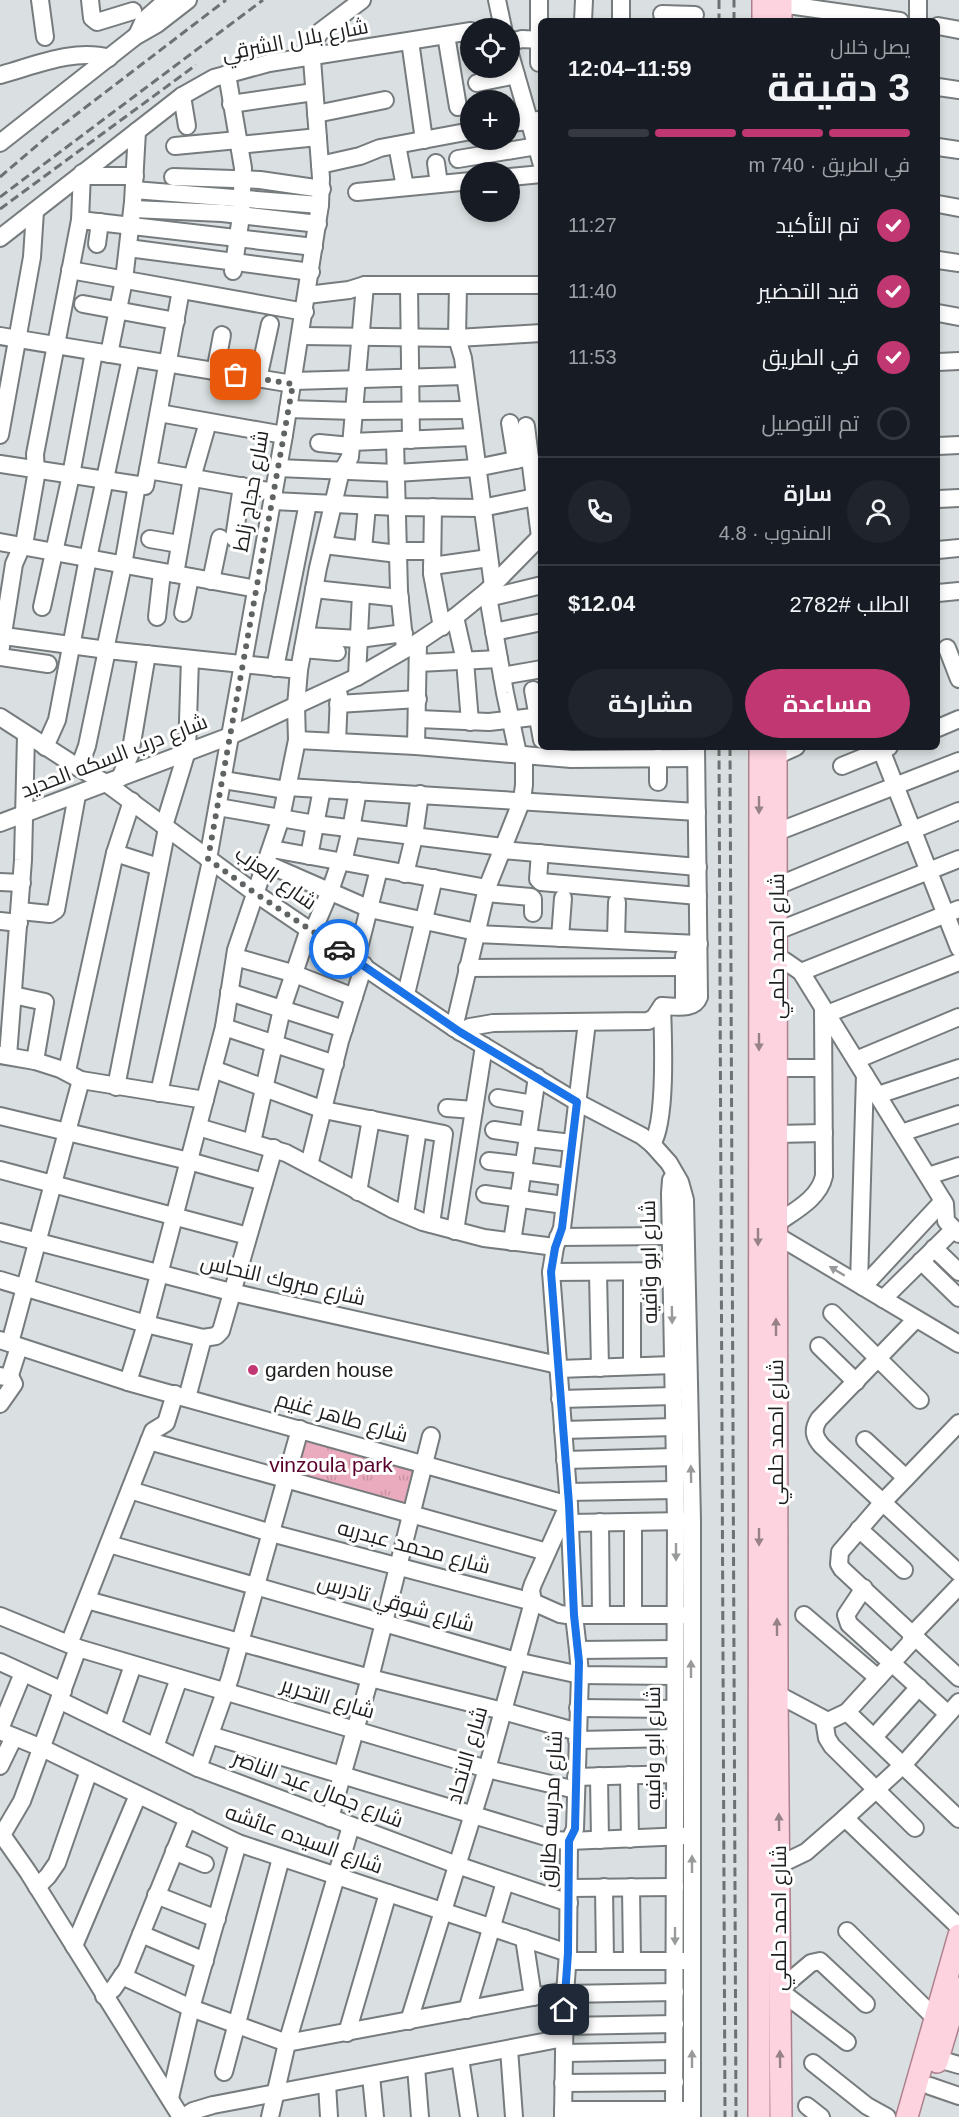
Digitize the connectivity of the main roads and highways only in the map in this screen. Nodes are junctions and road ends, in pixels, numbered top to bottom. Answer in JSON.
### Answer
{"nodes":[{"id":1,"x":777,"y":6,"type":"edge"},
{"id":2,"x":766,"y":18,"type":"edge"},
{"id":3,"x":771,"y":750,"type":"edge"},
{"id":4,"x":959,"y":1935,"type":"edge"},
{"id":5,"x":955,"y":1990,"type":"edge"},
{"id":6,"x":946,"y":2029,"type":"edge"},
{"id":7,"x":759,"y":2117,"type":"edge"},
{"id":8,"x":781,"y":2117,"type":"edge"},
{"id":9,"x":908,"y":2117,"type":"edge"},
{"id":10,"x":921,"y":2117,"type":"edge"}],
"edges":[{"from":1,"to":2,"type":"main road"},
{"from":3,"to":7,"type":"main road","name":"شارع احمد حلمي","one_way":true},
{"from":8,"to":3,"type":"main road","name":"شارع احمد حلمي","one_way":true},
{"from":4,"to":5,"type":"main road"},
{"from":5,"to":6,"type":"main road"},
{"from":6,"to":9,"type":"main road"},
{"from":6,"to":10,"type":"main road"}]}
